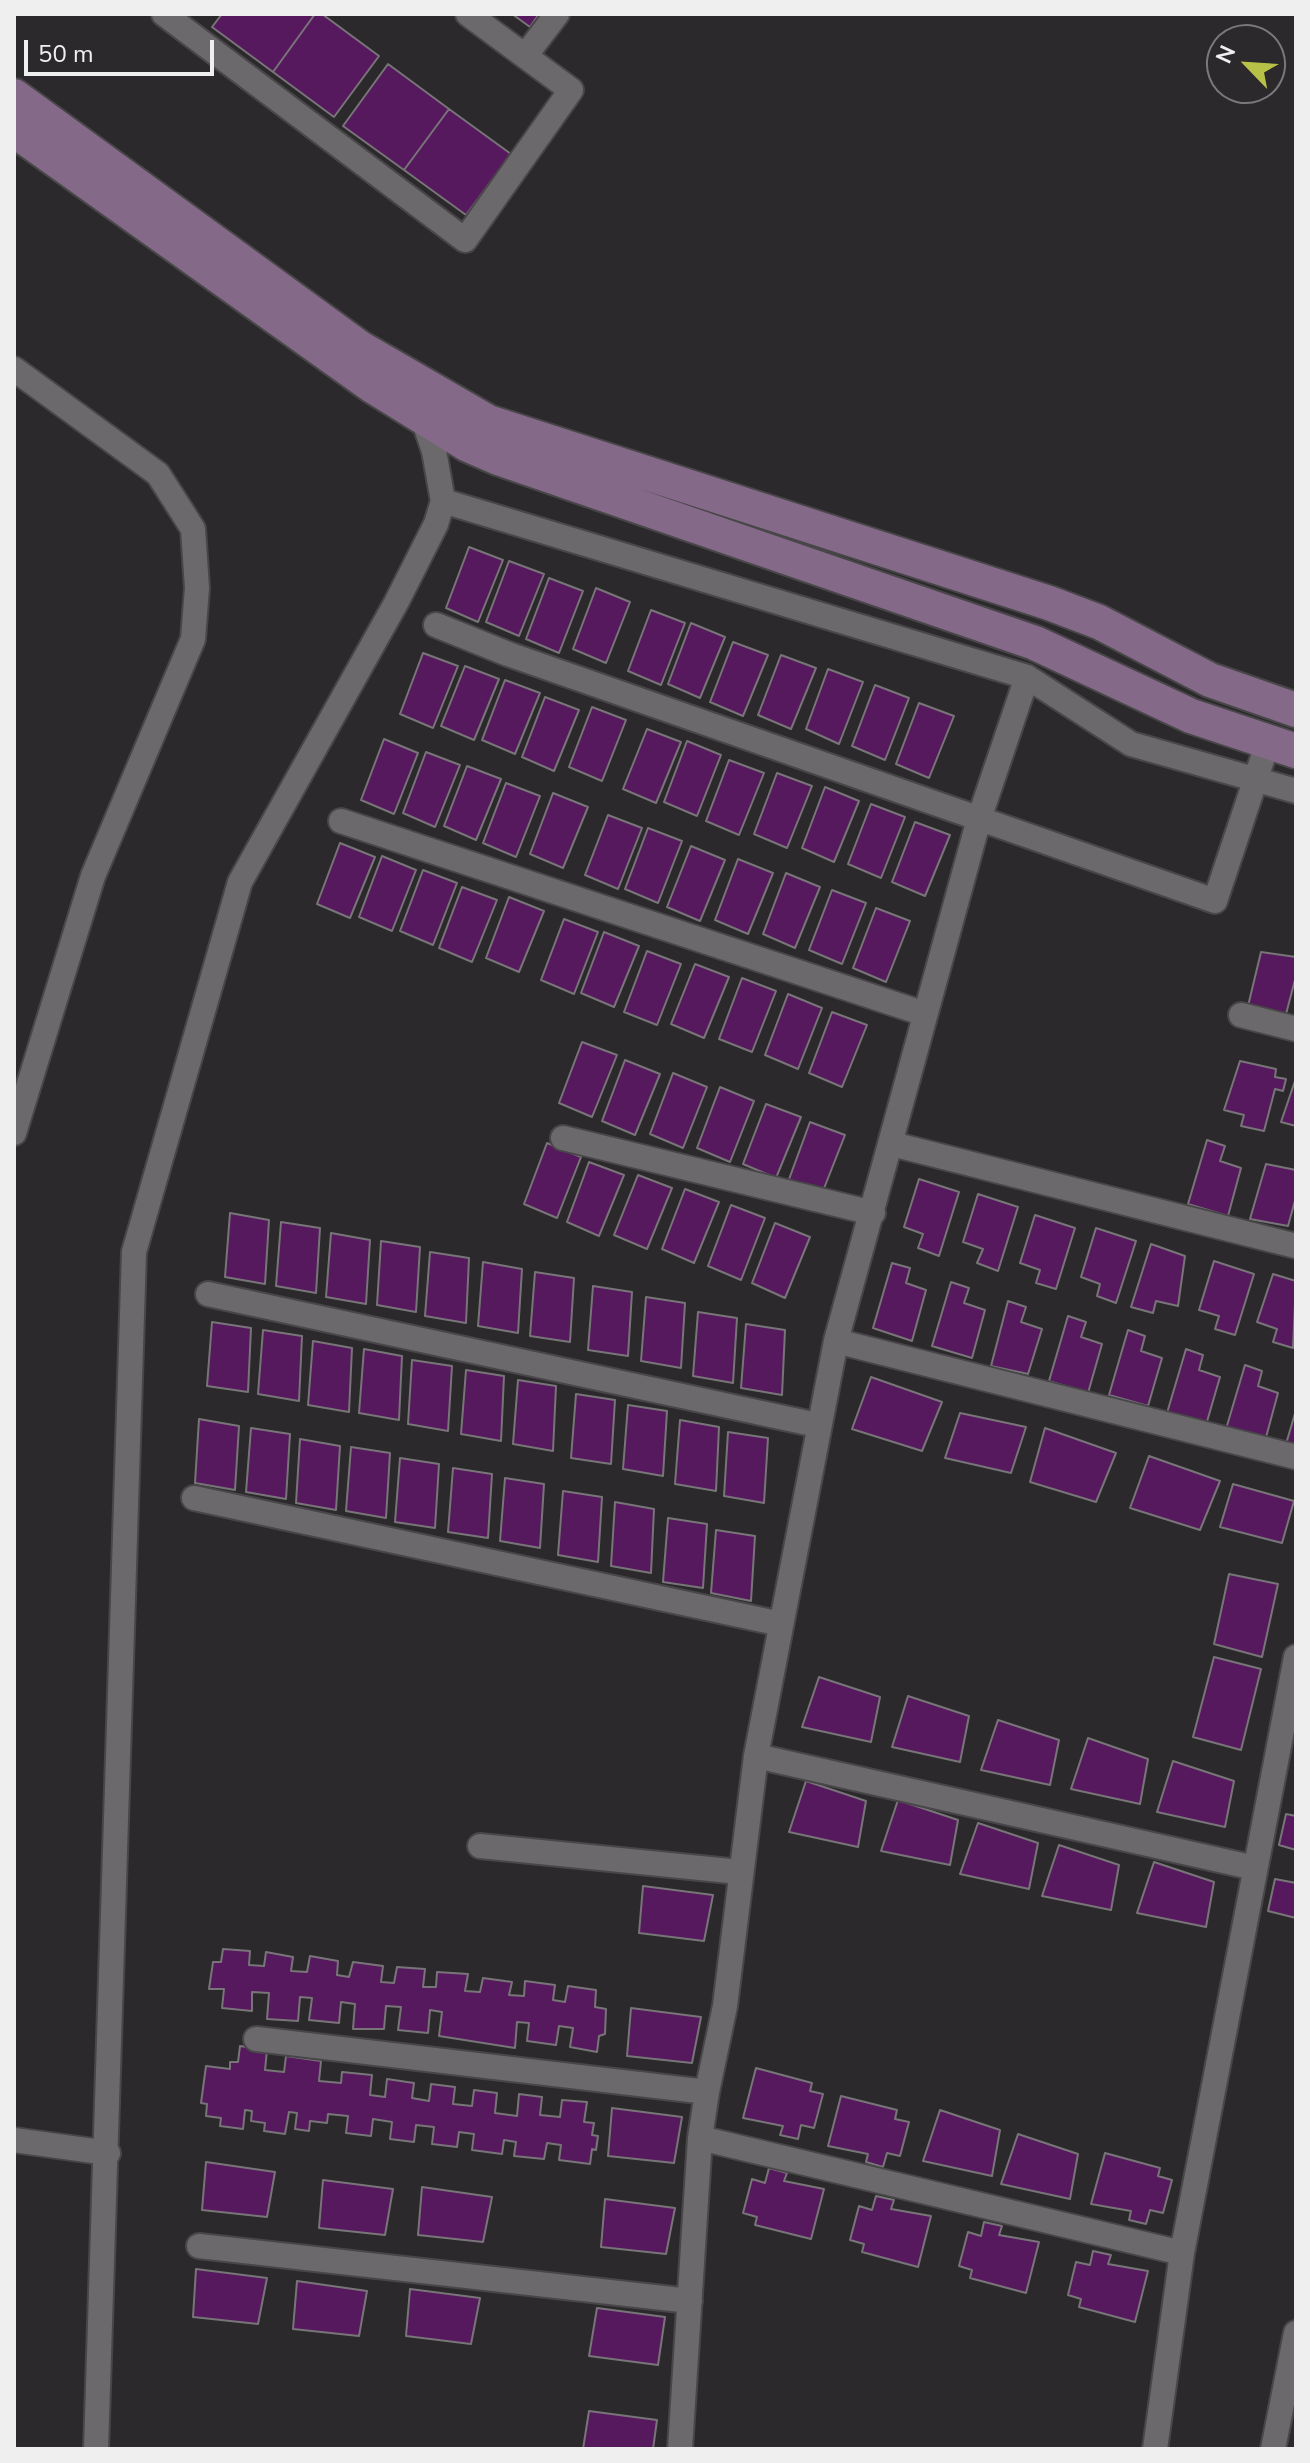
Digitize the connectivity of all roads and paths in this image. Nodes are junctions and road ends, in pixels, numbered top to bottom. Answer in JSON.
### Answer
{"nodes":[{"id":1,"x":164,"y":14,"type":"edge"},
{"id":2,"x":468,"y":14,"type":"edge"},
{"id":3,"x":557,"y":14,"type":"edge"},
{"id":4,"x":525,"y":56,"type":"junction"},
{"id":5,"x":14,"y":96,"type":"edge"},
{"id":6,"x":14,"y":130,"type":"edge"},
{"id":7,"x":14,"y":369,"type":"edge"},
{"id":8,"x":415,"y":381,"type":"junction"},
{"id":9,"x":422,"y":417,"type":"junction"},
{"id":10,"x":443,"y":501,"type":"junction"},
{"id":11,"x":436,"y":625,"type":"dead end"},
{"id":12,"x":1027,"y":677,"type":"junction"},
{"id":13,"x":1296,"y":710,"type":"edge"},
{"id":14,"x":1282,"y":747,"type":"edge"},
{"id":15,"x":1258,"y":778,"type":"junction"},
{"id":16,"x":1296,"y":791,"type":"edge"},
{"id":17,"x":979,"y":819,"type":"junction"},
{"id":18,"x":341,"y":821,"type":"dead end"},
{"id":19,"x":925,"y":1014,"type":"junction"},
{"id":20,"x":1241,"y":1015,"type":"dead end"},
{"id":21,"x":1296,"y":1029,"type":"edge"},
{"id":22,"x":14,"y":1133,"type":"edge"},
{"id":23,"x":563,"y":1138,"type":"dead end"},
{"id":24,"x":892,"y":1144,"type":"junction"},
{"id":25,"x":873,"y":1213,"type":"junction"},
{"id":26,"x":1296,"y":1246,"type":"edge"},
{"id":27,"x":208,"y":1294,"type":"dead end"},
{"id":28,"x":836,"y":1341,"type":"junction"},
{"id":29,"x":817,"y":1425,"type":"junction"},
{"id":30,"x":1296,"y":1457,"type":"edge"},
{"id":31,"x":194,"y":1498,"type":"dead end"},
{"id":32,"x":781,"y":1624,"type":"junction"},
{"id":33,"x":1296,"y":1657,"type":"edge"},
{"id":34,"x":756,"y":1756,"type":"junction"},
{"id":35,"x":480,"y":1846,"type":"dead end"},
{"id":36,"x":1255,"y":1868,"type":"junction"},
{"id":37,"x":740,"y":1872,"type":"junction"},
{"id":38,"x":256,"y":2039,"type":"dead end"},
{"id":39,"x":707,"y":2092,"type":"junction"},
{"id":40,"x":700,"y":2138,"type":"junction"},
{"id":41,"x":14,"y":2140,"type":"edge"},
{"id":42,"x":108,"y":2153,"type":"junction"},
{"id":43,"x":199,"y":2246,"type":"dead end"},
{"id":44,"x":1182,"y":2253,"type":"junction"},
{"id":45,"x":690,"y":2301,"type":"junction"},
{"id":46,"x":1296,"y":2333,"type":"edge"},
{"id":47,"x":1281,"y":2445,"type":"edge"},
{"id":48,"x":96,"y":2449,"type":"edge"},
{"id":49,"x":680,"y":2449,"type":"edge"},
{"id":50,"x":1155,"y":2449,"type":"edge"}],
"edges":[{"from":1,"to":4,"type":"street"},
{"from":2,"to":4,"type":"street"},
{"from":3,"to":4,"type":"street"},
{"from":5,"to":8,"type":"street"},
{"from":6,"to":9,"type":"street"},
{"from":7,"to":22,"type":"street"},
{"from":8,"to":9,"type":"street"},
{"from":8,"to":13,"type":"street"},
{"from":9,"to":10,"type":"street"},
{"from":9,"to":14,"type":"street"},
{"from":10,"to":12,"type":"street"},
{"from":10,"to":42,"type":"street"},
{"from":11,"to":17,"type":"street"},
{"from":12,"to":15,"type":"street"},
{"from":12,"to":17,"type":"street"},
{"from":14,"to":15,"type":"street"},
{"from":15,"to":16,"type":"street"},
{"from":15,"to":17,"type":"street"},
{"from":17,"to":19,"type":"street"},
{"from":18,"to":19,"type":"street"},
{"from":19,"to":24,"type":"street"},
{"from":20,"to":21,"type":"street"},
{"from":23,"to":25,"type":"street"},
{"from":24,"to":25,"type":"street"},
{"from":24,"to":26,"type":"street"},
{"from":25,"to":28,"type":"street"},
{"from":27,"to":29,"type":"street"},
{"from":28,"to":29,"type":"street"},
{"from":28,"to":30,"type":"street"},
{"from":29,"to":32,"type":"street"},
{"from":31,"to":32,"type":"street"},
{"from":32,"to":34,"type":"street"},
{"from":33,"to":36,"type":"street"},
{"from":34,"to":36,"type":"street"},
{"from":34,"to":37,"type":"street"},
{"from":35,"to":37,"type":"street"},
{"from":36,"to":44,"type":"street"},
{"from":37,"to":39,"type":"street"},
{"from":38,"to":39,"type":"street"},
{"from":39,"to":40,"type":"street"},
{"from":40,"to":44,"type":"street"},
{"from":40,"to":45,"type":"street"},
{"from":41,"to":42,"type":"street"},
{"from":42,"to":48,"type":"street"},
{"from":43,"to":45,"type":"street"},
{"from":44,"to":50,"type":"street"},
{"from":45,"to":49,"type":"street"},
{"from":46,"to":47,"type":"street"}]}
